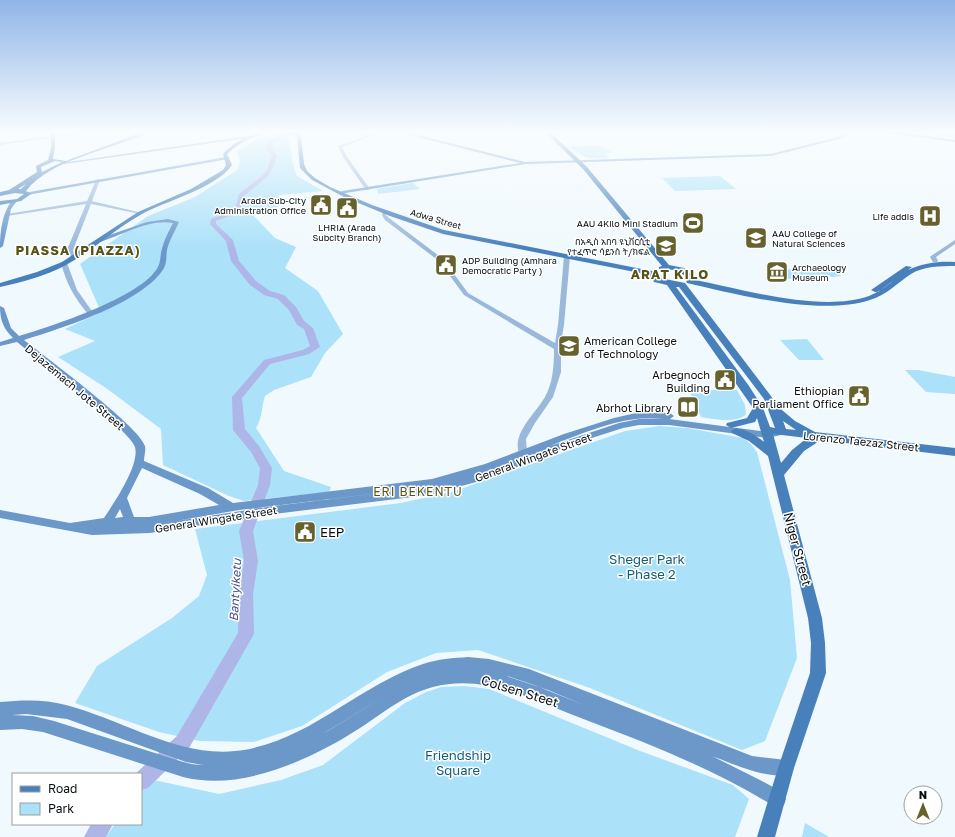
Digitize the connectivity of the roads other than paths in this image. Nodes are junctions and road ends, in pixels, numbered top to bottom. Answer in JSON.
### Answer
{"nodes":[{"id":1,"x":39,"y":170,"type":"edge"},
{"id":2,"x":49,"y":170,"type":"edge"},
{"id":3,"x":156,"y":170,"type":"edge"},
{"id":4,"x":224,"y":170,"type":"edge"},
{"id":5,"x":304,"y":170,"type":"edge"},
{"id":6,"x":355,"y":170,"type":"edge"},
{"id":7,"x":479,"y":170,"type":"edge"},
{"id":8,"x":583,"y":170,"type":"edge"},
{"id":9,"x":586,"y":170,"type":"edge"},
{"id":10,"x":588,"y":172,"type":"joint"},
{"id":11,"x":98,"y":180,"type":"junction"},
{"id":12,"x":368,"y":188,"type":"junction"},
{"id":13,"x":359,"y":190,"type":"junction"},
{"id":14,"x":10,"y":192,"type":"junction"},
{"id":15,"x":25,"y":192,"type":"junction"},
{"id":16,"x":340,"y":193,"type":"junction"},
{"id":17,"x":0,"y":194,"type":"edge"},
{"id":18,"x":353,"y":198,"type":"junction"},
{"id":19,"x":14,"y":201,"type":"junction"},
{"id":20,"x":90,"y":202,"type":"junction"},
{"id":21,"x":0,"y":204,"type":"edge"},
{"id":22,"x":385,"y":211,"type":"junction"},
{"id":23,"x":140,"y":213,"type":"junction"},
{"id":24,"x":7,"y":214,"type":"junction"},
{"id":25,"x":100,"y":240,"type":"junction"},
{"id":26,"x":954,"y":244,"type":"edge"},
{"id":27,"x":0,"y":246,"type":"edge"},
{"id":28,"x":567,"y":256,"type":"junction"},
{"id":29,"x":73,"y":257,"type":"junction"},
{"id":30,"x":935,"y":261,"type":"junction"},
{"id":31,"x":951,"y":262,"type":"edge"},
{"id":32,"x":64,"y":263,"type":"junction"},
{"id":33,"x":664,"y":268,"type":"junction"},
{"id":34,"x":652,"y":273,"type":"junction"},
{"id":35,"x":688,"y":281,"type":"junction"},
{"id":36,"x":0,"y":283,"type":"edge"},
{"id":37,"x":671,"y":285,"type":"junction"},
{"id":38,"x":0,"y":308,"type":"edge"},
{"id":39,"x":91,"y":314,"type":"junction"},
{"id":40,"x":18,"y":339,"type":"junction"},
{"id":41,"x":0,"y":344,"type":"edge"},
{"id":42,"x":558,"y":348,"type":"junction"},
{"id":43,"x":772,"y":406,"type":"junction"},
{"id":44,"x":758,"y":408,"type":"junction"},
{"id":45,"x":734,"y":428,"type":"junction"},
{"id":46,"x":768,"y":432,"type":"junction"},
{"id":47,"x":782,"y":432,"type":"junction"},
{"id":48,"x":818,"y":437,"type":"junction"},
{"id":49,"x":955,"y":452,"type":"edge"},
{"id":50,"x":773,"y":454,"type":"junction"},
{"id":51,"x":526,"y":457,"type":"junction"},
{"id":52,"x":139,"y":463,"type":"junction"},
{"id":53,"x":778,"y":475,"type":"junction"},
{"id":54,"x":122,"y":498,"type":"junction"},
{"id":55,"x":236,"y":509,"type":"junction"},
{"id":56,"x":0,"y":514,"type":"edge"},
{"id":57,"x":130,"y":522,"type":"junction"},
{"id":58,"x":105,"y":527,"type":"junction"},
{"id":59,"x":464,"y":670,"type":"junction"},
{"id":60,"x":0,"y":709,"type":"edge"},
{"id":61,"x":0,"y":723,"type":"edge"},
{"id":62,"x":786,"y":768,"type":"junction"},
{"id":63,"x":778,"y":799,"type":"junction"},
{"id":64,"x":766,"y":837,"type":"edge"}],
"edges":[{"from":1,"to":14,"type":"main road"},
{"from":2,"to":15,"type":"main road"},
{"from":3,"to":11,"type":"main road"},
{"from":4,"to":23,"type":"main road"},
{"from":5,"to":16,"type":"main road","name":"Adwa Street"},
{"from":6,"to":12,"type":"street"},
{"from":7,"to":12,"type":"main road"},
{"from":8,"to":33,"type":"main road"},
{"from":9,"to":10,"type":"main road"},
{"from":10,"to":33,"type":"main road"},
{"from":11,"to":15,"type":"main road"},
{"from":11,"to":20,"type":"street"},
{"from":12,"to":13,"type":"main road"},
{"from":12,"to":16,"type":"main road"},
{"from":13,"to":16,"type":"main road"},
{"from":13,"to":18,"type":"main road"},
{"from":14,"to":15,"type":"main road"},
{"from":14,"to":17,"type":"main road"},
{"from":15,"to":19,"type":"main road"},
{"from":16,"to":18,"type":"main road","name":"Adwa Street"},
{"from":18,"to":22,"type":"main road","name":"Adwa Street"},
{"from":19,"to":21,"type":"main road"},
{"from":19,"to":24,"type":"main road"},
{"from":20,"to":23,"type":"street"},
{"from":20,"to":24,"type":"street"},
{"from":20,"to":29,"type":"street"},
{"from":22,"to":28,"type":"main road","name":"Adwa Street"},
{"from":22,"to":42,"type":"street"},
{"from":23,"to":25,"type":"main road"},
{"from":24,"to":27,"type":"main road"},
{"from":25,"to":29,"type":"main road"},
{"from":25,"to":39,"type":"main road"},
{"from":26,"to":30,"type":"street"},
{"from":28,"to":34,"type":"main road","name":"Adwa Street"},
{"from":28,"to":42,"type":"street"},
{"from":29,"to":32,"type":"main road"},
{"from":30,"to":31,"type":"main road"},
{"from":30,"to":35,"type":"main road"},
{"from":31,"to":35,"type":"main road"},
{"from":32,"to":36,"type":"main road"},
{"from":32,"to":39,"type":"street"},
{"from":33,"to":34,"type":"main road"},
{"from":33,"to":35,"type":"main road"},
{"from":34,"to":37,"type":"main road"},
{"from":35,"to":37,"type":"main road"},
{"from":35,"to":43,"type":"main road"},
{"from":37,"to":44,"type":"main road","name":"Niger Street"},
{"from":38,"to":40,"type":"main road","name":"Dejazemach Jote Street"},
{"from":39,"to":40,"type":"main road"},
{"from":40,"to":41,"type":"main road"},
{"from":40,"to":52,"type":"main road","name":"Dejazemach Jote Street"},
{"from":42,"to":51,"type":"street"},
{"from":43,"to":47,"type":"main road"},
{"from":43,"to":48,"type":"main road"},
{"from":44,"to":45,"type":"main road"},
{"from":44,"to":46,"type":"main road","name":"Niger Street"},
{"from":45,"to":46,"type":"main road","name":"General Wingate Street"},
{"from":45,"to":50,"type":"main road"},
{"from":45,"to":51,"type":"main road","name":"General Wingate Street"},
{"from":46,"to":47,"type":"main road","name":"Lorenzo Taezaz Street"},
{"from":46,"to":50,"type":"main road","name":"Niger Street"},
{"from":47,"to":48,"type":"main road","name":"Lorenzo Taezaz Street"},
{"from":48,"to":49,"type":"main road","name":"Lorenzo Taezaz Street"},
{"from":48,"to":53,"type":"main road"},
{"from":50,"to":53,"type":"main road","name":"Niger Street"},
{"from":51,"to":55,"type":"main road","name":"General Wingate Street"},
{"from":52,"to":54,"type":"main road","name":"Dejazemach Jote Street"},
{"from":52,"to":55,"type":"main road"},
{"from":53,"to":62,"type":"main road","name":"Niger Street"},
{"from":54,"to":57,"type":"main road"},
{"from":54,"to":58,"type":"main road","name":"Dejazemach Jote Street"},
{"from":55,"to":57,"type":"main road","name":"General Wingate Street"},
{"from":55,"to":58,"type":"main road","name":"General Wingate Street"},
{"from":56,"to":58,"type":"main road","name":"General Wingate Street"},
{"from":57,"to":58,"type":"main road","name":"General Wingate Street"},
{"from":59,"to":60,"type":"main road"},
{"from":59,"to":61,"type":"main road","name":"Colsen Steet"},
{"from":59,"to":62,"type":"main road"},
{"from":59,"to":63,"type":"main road","name":"Colsen Steet"},
{"from":62,"to":63,"type":"main road","name":"Niger Street"},
{"from":63,"to":64,"type":"main road","name":"Niger Street"}]}
